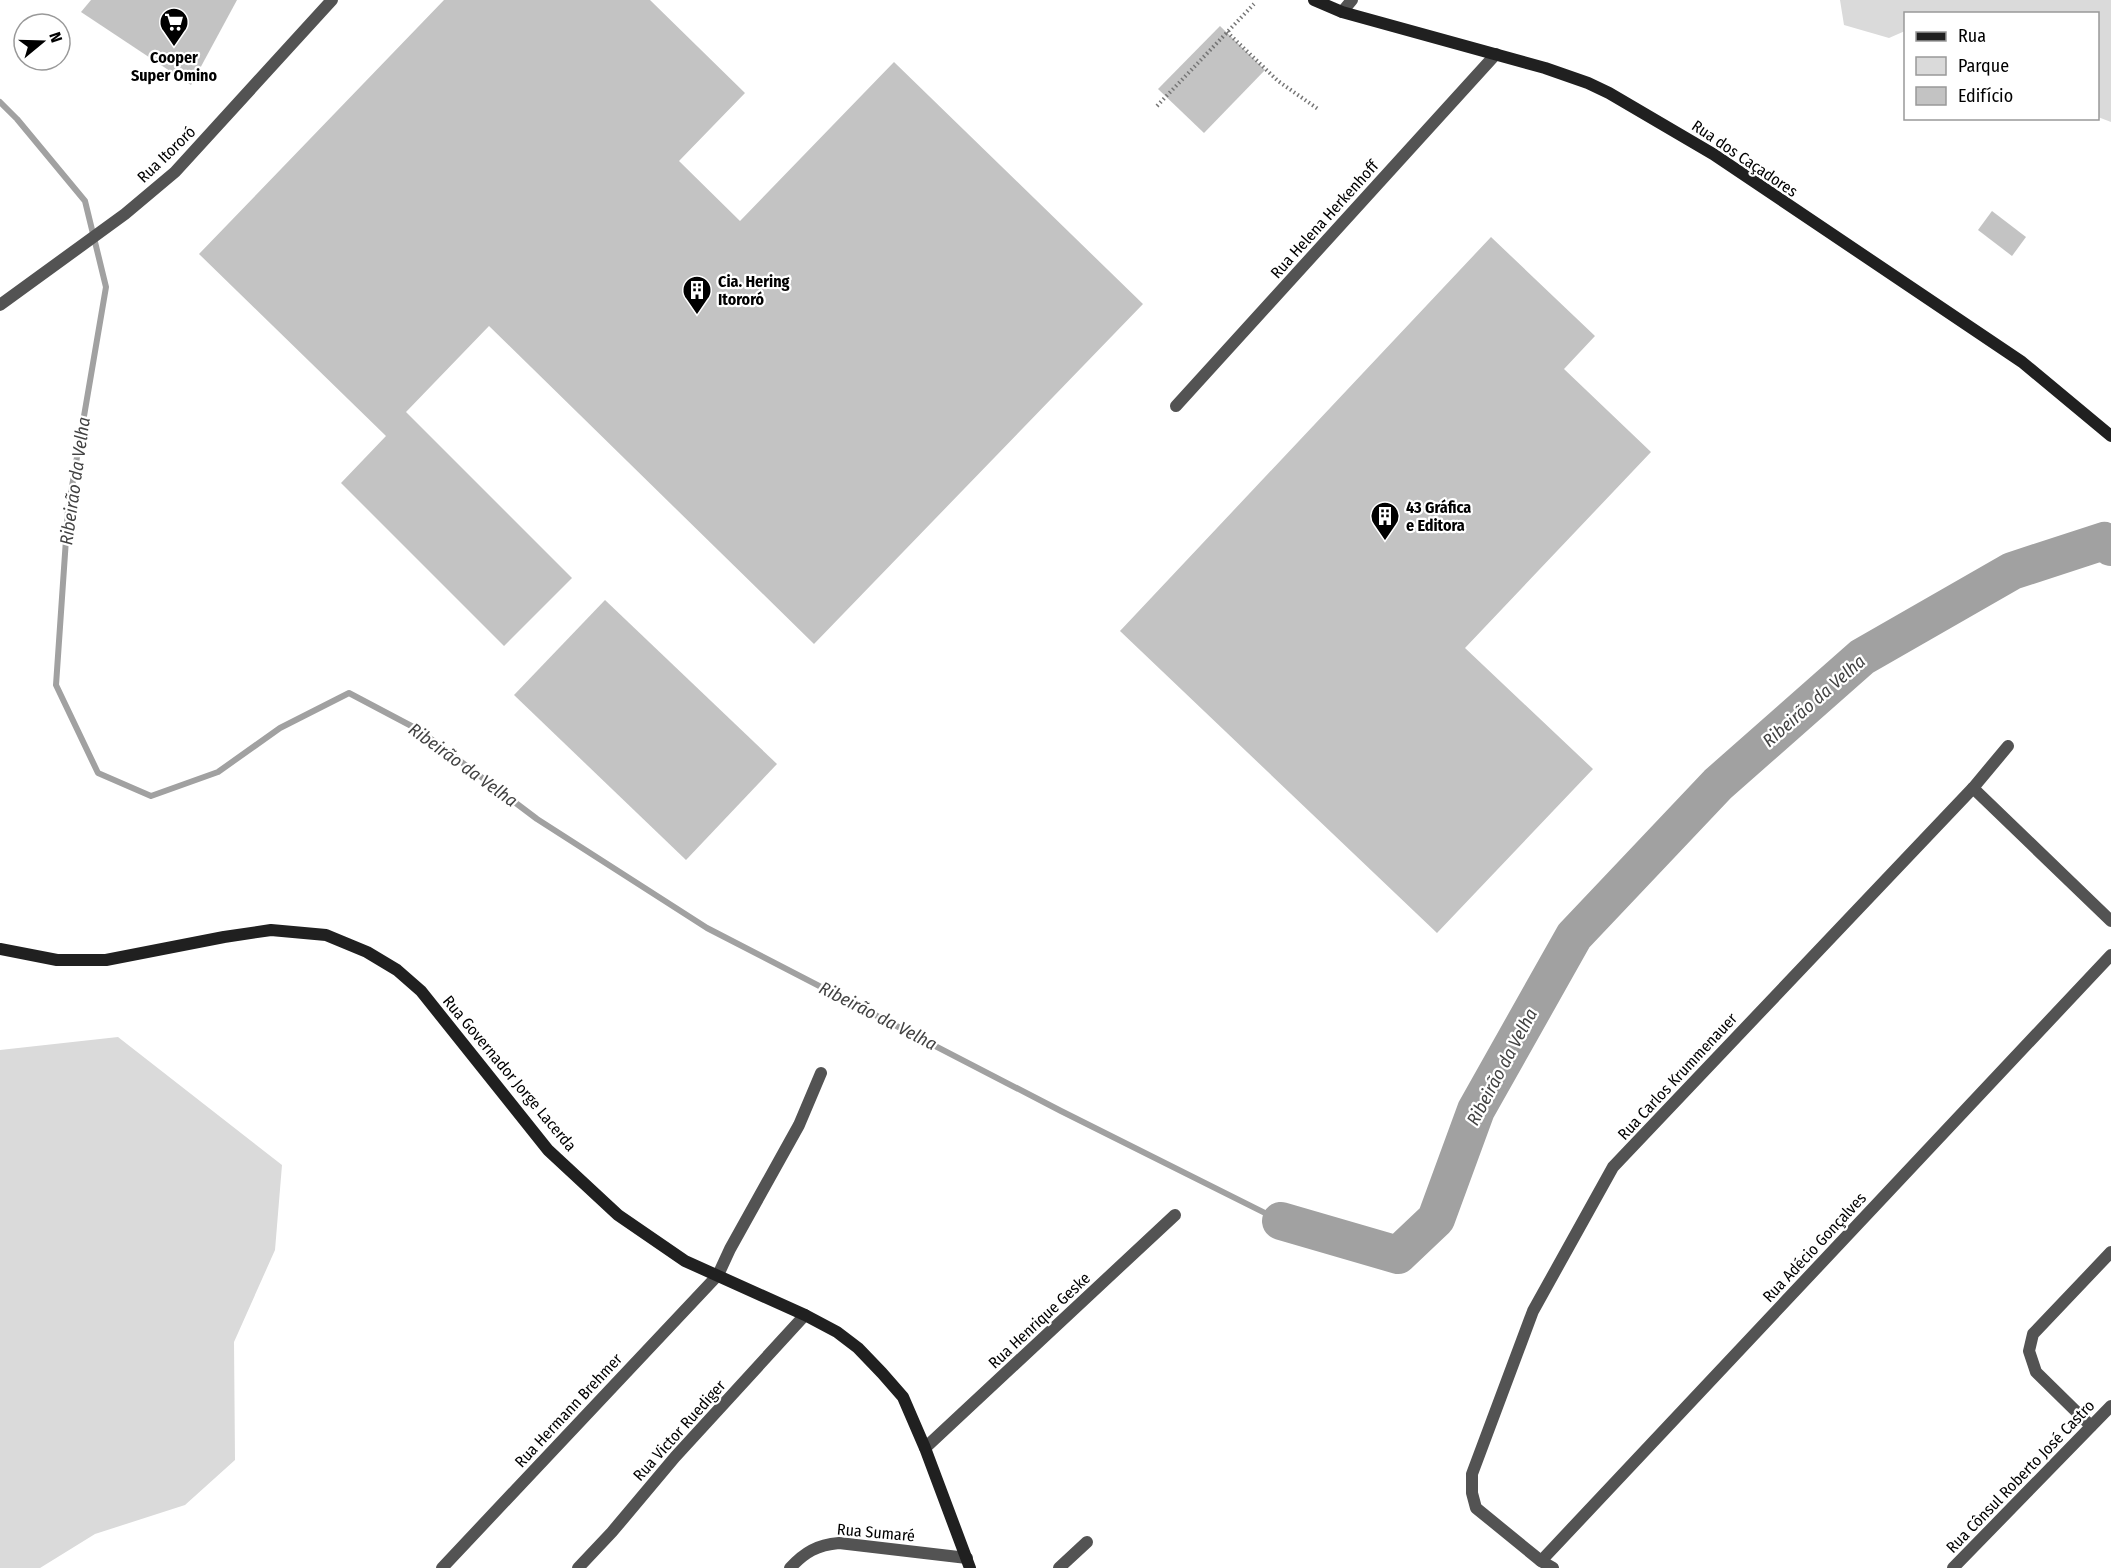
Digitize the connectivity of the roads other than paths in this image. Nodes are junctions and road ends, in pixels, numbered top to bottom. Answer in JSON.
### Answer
{"nodes":[{"id":1,"x":332,"y":0,"type":"edge"},
{"id":2,"x":1314,"y":0,"type":"edge"},
{"id":3,"x":1352,"y":0,"type":"edge"},
{"id":4,"x":1342,"y":12,"type":"junction"},
{"id":5,"x":1496,"y":54,"type":"junction"},
{"id":6,"x":0,"y":305,"type":"edge"},
{"id":7,"x":1176,"y":406,"type":"dead end"},
{"id":8,"x":2111,"y":436,"type":"edge"},
{"id":9,"x":2008,"y":746,"type":"dead end"},
{"id":10,"x":1973,"y":788,"type":"junction"},
{"id":11,"x":2111,"y":921,"type":"edge"},
{"id":12,"x":0,"y":949,"type":"edge"},
{"id":13,"x":2111,"y":955,"type":"edge"},
{"id":14,"x":821,"y":1073,"type":"dead end"},
{"id":15,"x":1175,"y":1215,"type":"dead end"},
{"id":16,"x":2111,"y":1252,"type":"edge"},
{"id":17,"x":718,"y":1275,"type":"junction"},
{"id":18,"x":805,"y":1315,"type":"junction"},
{"id":19,"x":2111,"y":1406,"type":"edge"},
{"id":20,"x":2091,"y":1425,"type":"junction"},
{"id":21,"x":925,"y":1448,"type":"junction"},
{"id":22,"x":1087,"y":1542,"type":"dead end"},
{"id":23,"x":1541,"y":1561,"type":"junction"},
{"id":24,"x":969,"y":1563,"type":"edge"},
{"id":25,"x":441,"y":1568,"type":"edge"},
{"id":26,"x":578,"y":1568,"type":"edge"},
{"id":27,"x":790,"y":1568,"type":"edge"},
{"id":28,"x":1059,"y":1568,"type":"edge"},
{"id":29,"x":1553,"y":1568,"type":"edge"},
{"id":30,"x":1953,"y":1568,"type":"edge"}],
"edges":[{"from":1,"to":6,"type":"street","name":"Rua Itororó"},
{"from":2,"to":4,"type":"main road","name":"Rua dos Caçadores"},
{"from":3,"to":4,"type":"street"},
{"from":4,"to":5,"type":"main road","name":"Rua dos Caçadores"},
{"from":5,"to":7,"type":"street","name":"Rua Helena Herkenhoff"},
{"from":5,"to":8,"type":"main road","name":"Rua dos Caçadores"},
{"from":9,"to":10,"type":"street","name":"Rua Carlos Krummenauer"},
{"from":10,"to":11,"type":"street"},
{"from":10,"to":23,"type":"street","name":"Rua Carlos Krummenauer"},
{"from":12,"to":17,"type":"main road","name":"Rua Governador Jorge Lacerda"},
{"from":13,"to":23,"type":"street","name":"Rua Adécio Gonçalves"},
{"from":14,"to":17,"type":"street","name":"Rua Hermann Brehmer"},
{"from":15,"to":21,"type":"street","name":"Rua Henrique Geske"},
{"from":16,"to":20,"type":"street"},
{"from":17,"to":18,"type":"main road","name":"Rua Governador Jorge Lacerda"},
{"from":17,"to":25,"type":"street","name":"Rua Hermann Brehmer"},
{"from":18,"to":21,"type":"main road","name":"Rua Governador Jorge Lacerda"},
{"from":18,"to":26,"type":"street","name":"Rua Victor Ruediger"},
{"from":19,"to":20,"type":"street","name":"Rua Cônsul Roberto José Castro"},
{"from":20,"to":30,"type":"street","name":"Rua Cônsul Roberto José Castro"},
{"from":21,"to":24,"type":"main road","name":"Rua Governador Jorge Lacerda"},
{"from":22,"to":28,"type":"street"},
{"from":23,"to":29,"type":"street"},
{"from":24,"to":27,"type":"street","name":"Rua Sumaré"}]}
